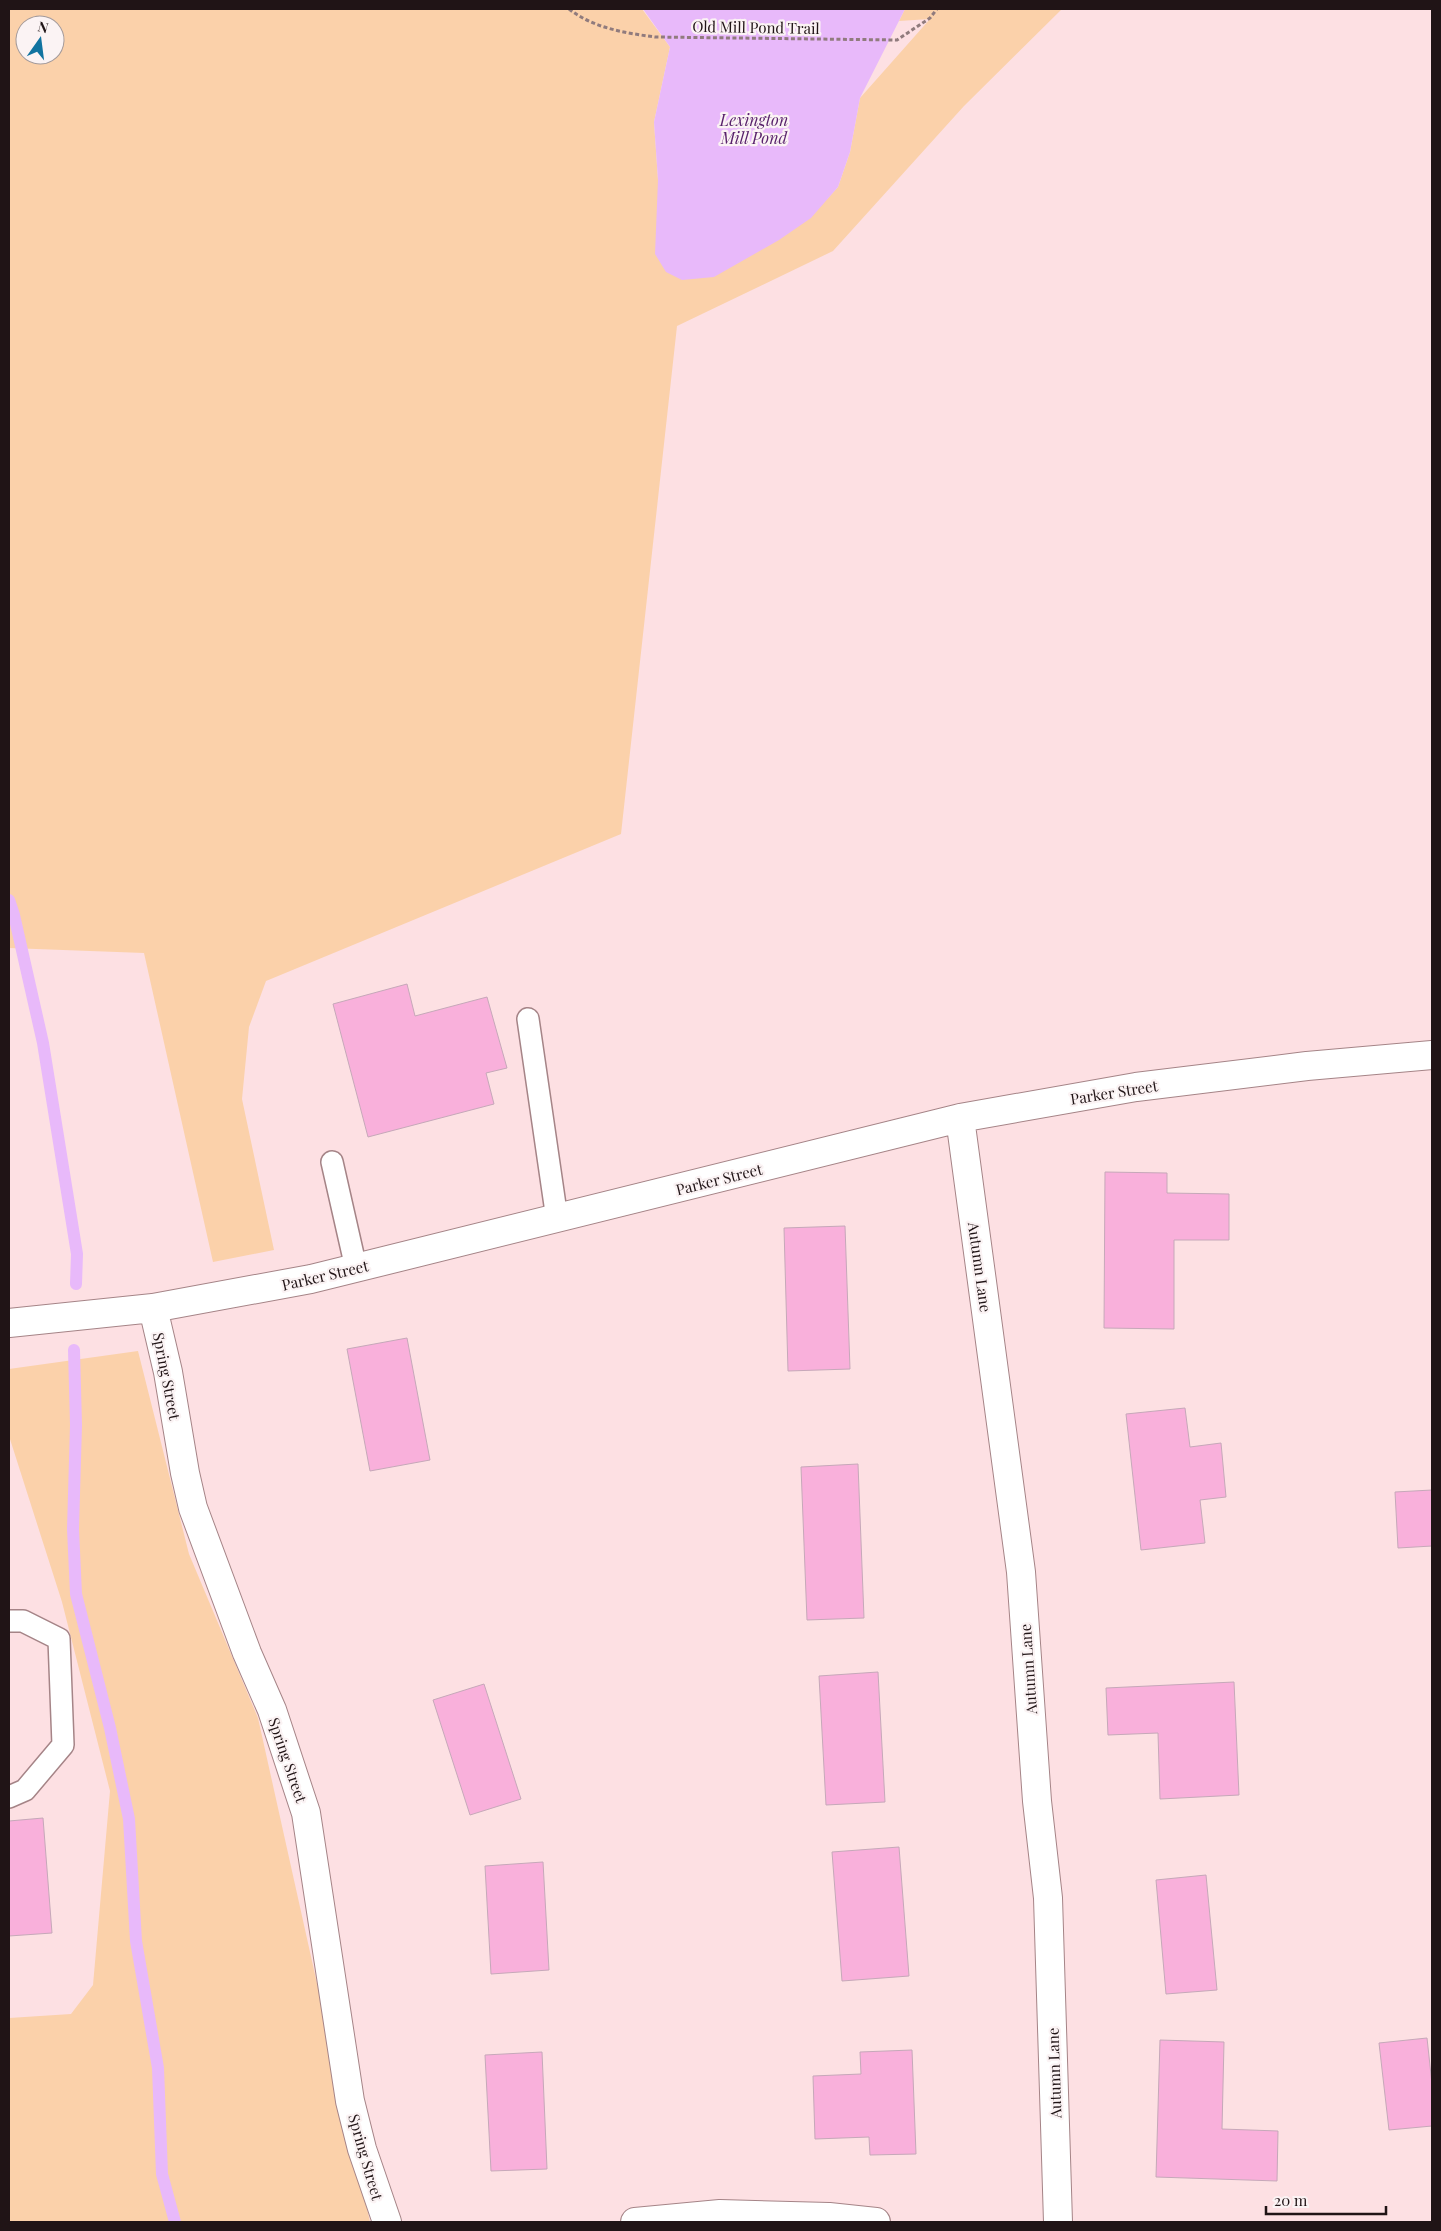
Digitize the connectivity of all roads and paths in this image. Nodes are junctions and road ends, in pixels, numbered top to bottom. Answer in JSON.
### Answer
{"nodes":[{"id":1,"x":569,"y":9,"type":"edge"},
{"id":2,"x":937,"y":9,"type":"edge"},
{"id":3,"x":528,"y":1019,"type":"dead end"},
{"id":4,"x":1432,"y":1055,"type":"edge"},
{"id":5,"x":960,"y":1118,"type":"junction"},
{"id":6,"x":332,"y":1162,"type":"dead end"},
{"id":7,"x":556,"y":1219,"type":"junction"},
{"id":8,"x":356,"y":1268,"type":"junction"},
{"id":9,"x":153,"y":1308,"type":"junction"},
{"id":10,"x":9,"y":1323,"type":"edge"},
{"id":11,"x":9,"y":1621,"type":"edge"},
{"id":12,"x":9,"y":1797,"type":"edge"},
{"id":13,"x":387,"y":2222,"type":"edge"},
{"id":14,"x":635,"y":2222,"type":"edge"},
{"id":15,"x":876,"y":2222,"type":"edge"},
{"id":16,"x":1058,"y":2222,"type":"edge"}],
"edges":[{"from":1,"to":2,"type":"path","name":"Old Mill Pond Trail"},
{"from":3,"to":7,"type":"lane"},
{"from":4,"to":5,"type":"street","name":"Parker Street"},
{"from":5,"to":7,"type":"street","name":"Parker Street"},
{"from":5,"to":16,"type":"street","name":"Autumn Lane"},
{"from":6,"to":8,"type":"lane"},
{"from":7,"to":8,"type":"street","name":"Parker Street"},
{"from":8,"to":9,"type":"street","name":"Parker Street"},
{"from":9,"to":10,"type":"street","name":"Parker Street"},
{"from":9,"to":13,"type":"street","name":"Spring Street"},
{"from":11,"to":12,"type":"lane"},
{"from":14,"to":15,"type":"street"}]}
